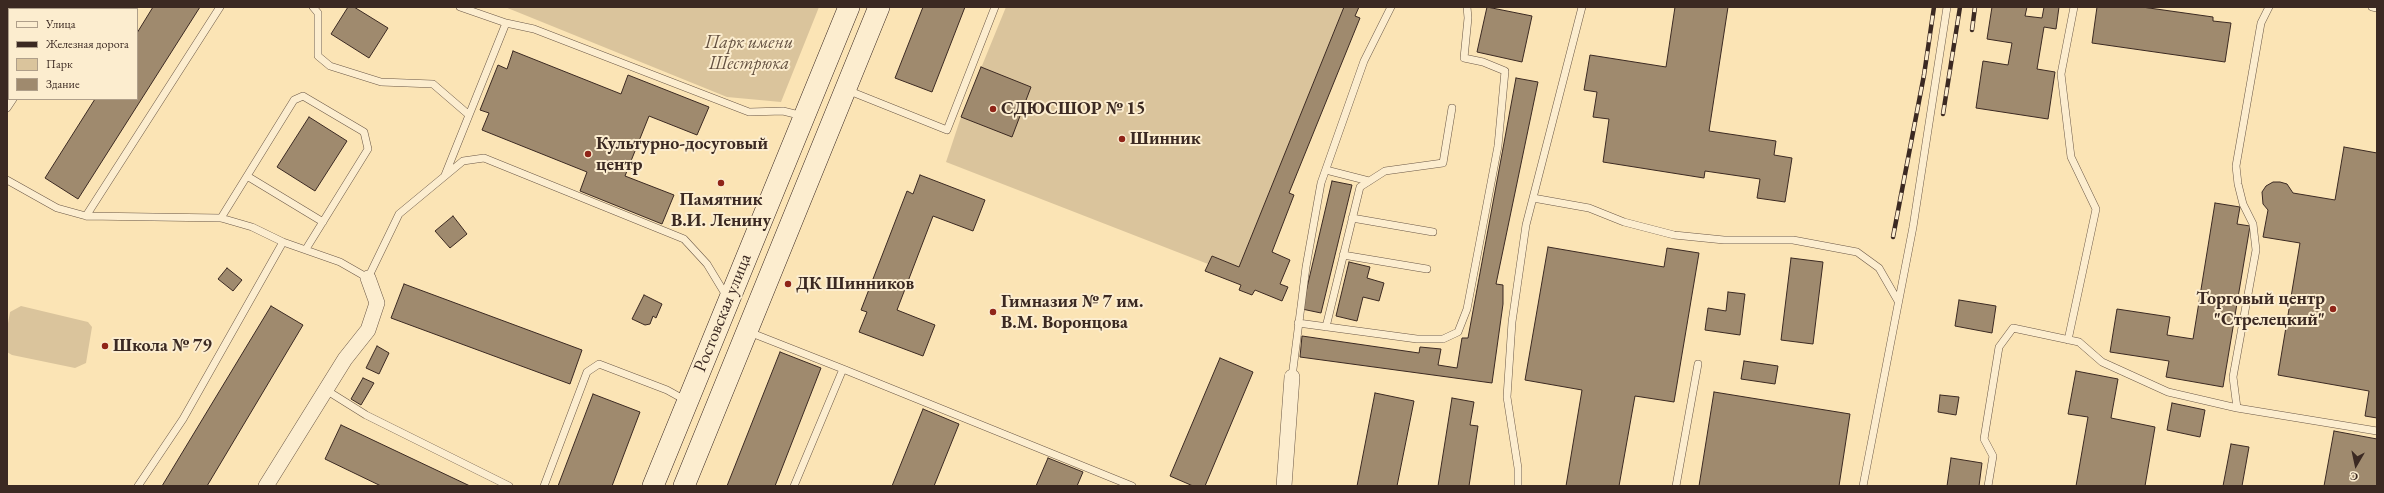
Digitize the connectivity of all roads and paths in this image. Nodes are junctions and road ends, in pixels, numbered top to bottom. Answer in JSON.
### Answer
{"nodes":[{"id":1,"x":220,"y":7,"type":"edge"},
{"id":2,"x":313,"y":7,"type":"edge"},
{"id":3,"x":460,"y":7,"type":"edge"},
{"id":4,"x":849,"y":7,"type":"edge"},
{"id":5,"x":879,"y":7,"type":"edge"},
{"id":6,"x":995,"y":7,"type":"edge"},
{"id":7,"x":1398,"y":7,"type":"edge"},
{"id":8,"x":1467,"y":7,"type":"edge"},
{"id":9,"x":1582,"y":7,"type":"edge"},
{"id":10,"x":1947,"y":7,"type":"edge"},
{"id":11,"x":2074,"y":7,"type":"edge"},
{"id":12,"x":2269,"y":7,"type":"edge"},
{"id":13,"x":2372,"y":7,"type":"edge"},
{"id":14,"x":1391,"y":8,"type":"edge"},
{"id":15,"x":2377,"y":8,"type":"edge"},
{"id":16,"x":506,"y":23,"type":"junction"},
{"id":17,"x":847,"y":90,"type":"junction"},
{"id":18,"x":1452,"y":108,"type":"dead end"},
{"id":19,"x":469,"y":115,"type":"junction"},
{"id":20,"x":805,"y":117,"type":"junction"},
{"id":21,"x":1326,"y":170,"type":"junction"},
{"id":22,"x":445,"y":175,"type":"junction"},
{"id":23,"x":247,"y":176,"type":"junction"},
{"id":24,"x":7,"y":180,"type":"edge"},
{"id":25,"x":1369,"y":181,"type":"junction"},
{"id":26,"x":1533,"y":198,"type":"junction"},
{"id":27,"x":86,"y":216,"type":"junction"},
{"id":28,"x":221,"y":218,"type":"junction"},
{"id":29,"x":1352,"y":218,"type":"junction"},
{"id":30,"x":323,"y":222,"type":"junction"},
{"id":31,"x":1433,"y":232,"type":"dead end"},
{"id":32,"x":283,"y":242,"type":"junction"},
{"id":33,"x":306,"y":249,"type":"junction"},
{"id":34,"x":1343,"y":255,"type":"junction"},
{"id":35,"x":1427,"y":269,"type":"dead end"},
{"id":36,"x":368,"y":278,"type":"junction"},
{"id":37,"x":729,"y":300,"type":"junction"},
{"id":38,"x":1898,"y":301,"type":"junction"},
{"id":39,"x":1298,"y":324,"type":"junction"},
{"id":40,"x":1326,"y":327,"type":"junction"},
{"id":41,"x":748,"y":332,"type":"junction"},
{"id":42,"x":2068,"y":340,"type":"junction"},
{"id":43,"x":1698,"y":364,"type":"dead end"},
{"id":44,"x":843,"y":369,"type":"junction"},
{"id":45,"x":1292,"y":377,"type":"joint"},
{"id":46,"x":326,"y":390,"type":"junction"},
{"id":47,"x":687,"y":401,"type":"junction"},
{"id":48,"x":2237,"y":408,"type":"junction"},
{"id":49,"x":2377,"y":431,"type":"edge"},
{"id":50,"x":138,"y":486,"type":"edge"},
{"id":51,"x":266,"y":486,"type":"edge"},
{"id":52,"x":509,"y":486,"type":"edge"},
{"id":53,"x":544,"y":486,"type":"edge"},
{"id":54,"x":653,"y":486,"type":"edge"},
{"id":55,"x":684,"y":486,"type":"edge"},
{"id":56,"x":794,"y":486,"type":"edge"},
{"id":57,"x":1132,"y":486,"type":"edge"},
{"id":58,"x":1284,"y":486,"type":"edge"},
{"id":59,"x":1518,"y":486,"type":"edge"},
{"id":60,"x":1676,"y":486,"type":"edge"},
{"id":61,"x":1863,"y":486,"type":"edge"},
{"id":62,"x":1988,"y":486,"type":"edge"}],
"edges":[{"from":1,"to":27,"type":"lane"},
{"from":2,"to":19,"type":"lane"},
{"from":3,"to":16,"type":"lane"},
{"from":4,"to":20,"type":"street","name":"Ростовская улица"},
{"from":5,"to":17,"type":"street","name":"Ростовская улица"},
{"from":6,"to":17,"type":"lane"},
{"from":7,"to":14,"type":"lane"},
{"from":8,"to":40,"type":"lane"},
{"from":9,"to":26,"type":"lane"},
{"from":10,"to":38,"type":"lane"},
{"from":11,"to":42,"type":"lane"},
{"from":12,"to":48,"type":"lane"},
{"from":13,"to":15,"type":"lane"},
{"from":14,"to":21,"type":"lane"},
{"from":16,"to":19,"type":"lane"},
{"from":16,"to":20,"type":"lane"},
{"from":17,"to":41,"type":"street","name":"Ростовская улица"},
{"from":18,"to":25,"type":"lane"},
{"from":19,"to":22,"type":"lane"},
{"from":20,"to":37,"type":"street","name":"Ростовская улица"},
{"from":21,"to":25,"type":"lane"},
{"from":21,"to":39,"type":"lane"},
{"from":22,"to":36,"type":"lane"},
{"from":22,"to":37,"type":"lane"},
{"from":23,"to":28,"type":"lane"},
{"from":23,"to":30,"type":"lane"},
{"from":23,"to":30,"type":"lane"},
{"from":24,"to":27,"type":"lane"},
{"from":25,"to":29,"type":"lane"},
{"from":26,"to":38,"type":"lane"},
{"from":26,"to":59,"type":"lane"},
{"from":27,"to":28,"type":"lane"},
{"from":28,"to":32,"type":"lane"},
{"from":29,"to":31,"type":"lane"},
{"from":29,"to":34,"type":"lane"},
{"from":30,"to":33,"type":"lane"},
{"from":32,"to":33,"type":"lane"},
{"from":32,"to":50,"type":"lane"},
{"from":33,"to":36,"type":"lane"},
{"from":34,"to":35,"type":"lane"},
{"from":34,"to":40,"type":"lane"},
{"from":36,"to":46,"type":"street"},
{"from":37,"to":47,"type":"street","name":"Ростовская улица"},
{"from":38,"to":61,"type":"lane"},
{"from":39,"to":40,"type":"lane"},
{"from":39,"to":45,"type":"lane"},
{"from":41,"to":44,"type":"lane"},
{"from":41,"to":55,"type":"street","name":"Ростовская улица"},
{"from":42,"to":48,"type":"lane"},
{"from":42,"to":62,"type":"lane"},
{"from":43,"to":60,"type":"lane"},
{"from":44,"to":56,"type":"lane"},
{"from":44,"to":57,"type":"lane"},
{"from":45,"to":58,"type":"street"},
{"from":46,"to":51,"type":"street"},
{"from":46,"to":52,"type":"lane"},
{"from":47,"to":53,"type":"lane"},
{"from":47,"to":54,"type":"street","name":"Ростовская улица"},
{"from":48,"to":49,"type":"lane"}]}
